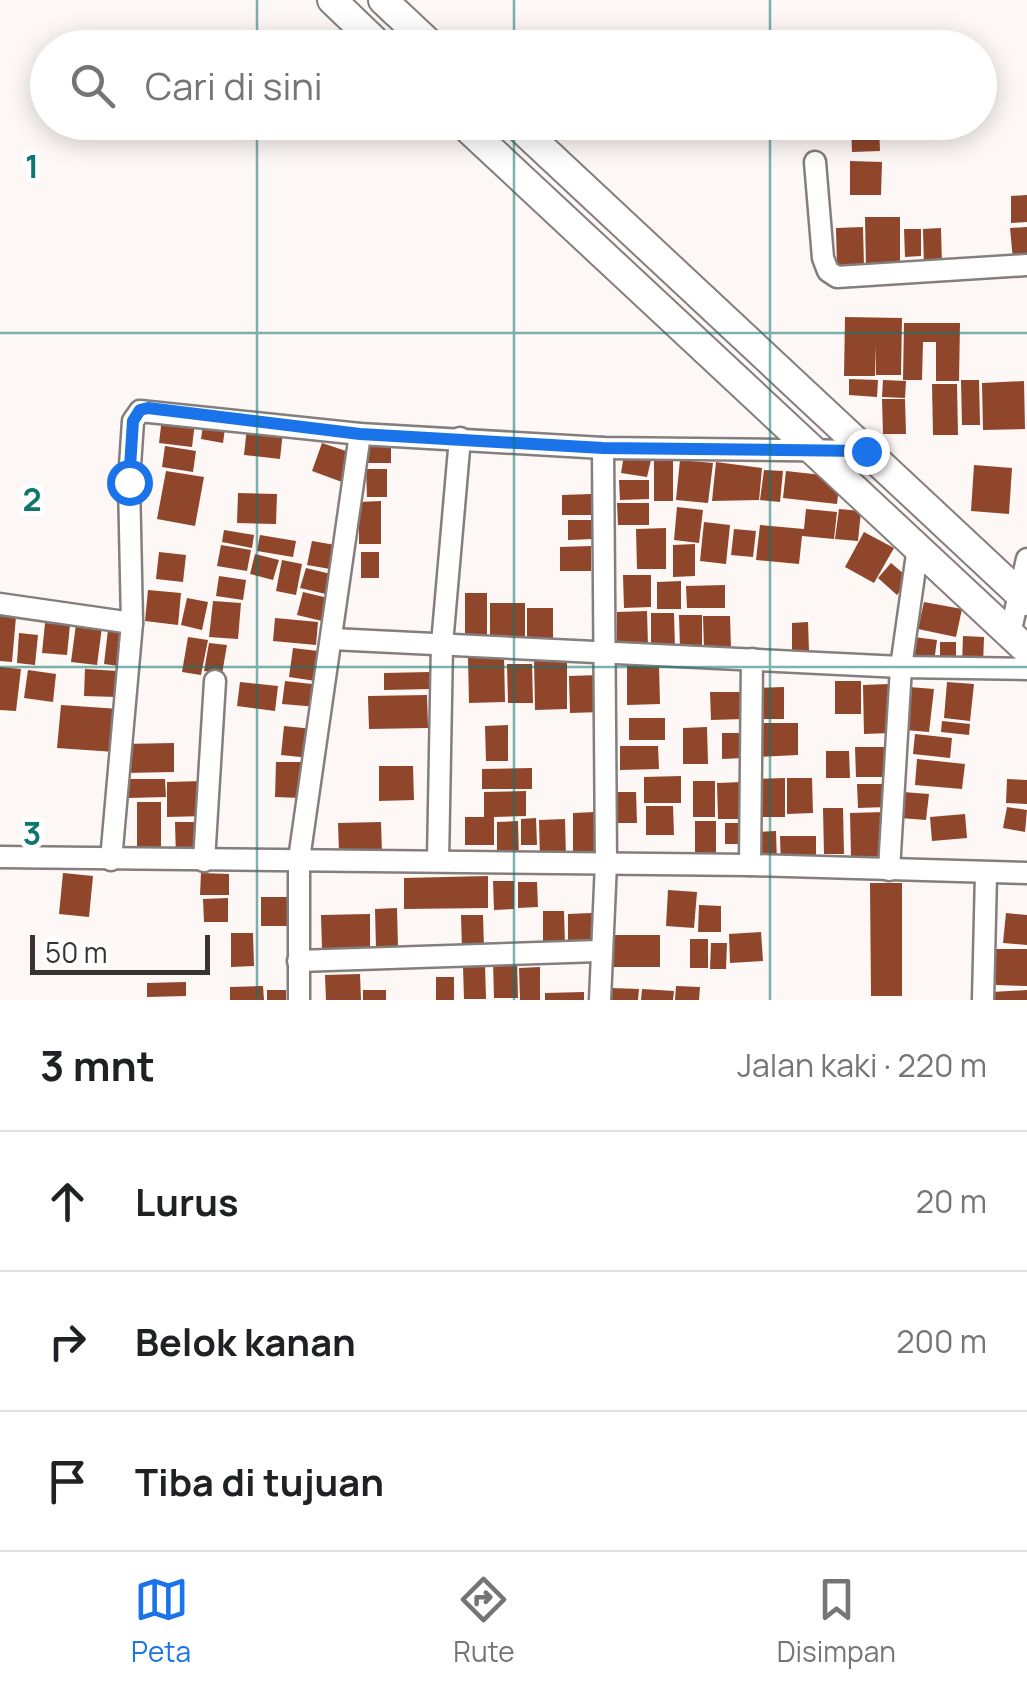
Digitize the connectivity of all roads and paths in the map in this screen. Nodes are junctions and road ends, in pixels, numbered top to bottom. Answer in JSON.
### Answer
{"nodes":[{"id":1,"x":332,"y":0,"type":"edge"},
{"id":2,"x":383,"y":0,"type":"edge"},
{"id":3,"x":363,"y":30,"type":"edge"},
{"id":4,"x":415,"y":30,"type":"edge"},
{"id":5,"x":481,"y":140,"type":"edge"},
{"id":6,"x":533,"y":140,"type":"edge"},
{"id":7,"x":814,"y":162,"type":"dead end"},
{"id":8,"x":1027,"y":265,"type":"edge"},
{"id":9,"x":360,"y":434,"type":"junction"},
{"id":10,"x":460,"y":438,"type":"junction"},
{"id":11,"x":603,"y":448,"type":"junction"},
{"id":12,"x":817,"y":450,"type":"junction"},
{"id":13,"x":866,"y":451,"type":"junction"},
{"id":14,"x":918,"y":547,"type":"junction"},
{"id":15,"x":1027,"y":558,"type":"edge"},
{"id":16,"x":1024,"y":598,"type":"edge"},
{"id":17,"x":0,"y":604,"type":"edge"},
{"id":18,"x":132,"y":622,"type":"junction"},
{"id":19,"x":332,"y":639,"type":"junction"},
{"id":20,"x":1019,"y":642,"type":"edge"},
{"id":21,"x":442,"y":644,"type":"junction"},
{"id":22,"x":604,"y":651,"type":"junction"},
{"id":23,"x":752,"y":659,"type":"junction"},
{"id":24,"x":901,"y":667,"type":"junction"},
{"id":25,"x":1027,"y":669,"type":"edge"},
{"id":26,"x":215,"y":681,"type":"dead end"},
{"id":27,"x":0,"y":857,"type":"edge"},
{"id":28,"x":299,"y":859,"type":"junction"},
{"id":29,"x":112,"y":860,"type":"junction"},
{"id":30,"x":204,"y":860,"type":"junction"},
{"id":31,"x":438,"y":861,"type":"junction"},
{"id":32,"x":606,"y":863,"type":"junction"},
{"id":33,"x":750,"y":865,"type":"junction"},
{"id":34,"x":889,"y":870,"type":"junction"},
{"id":35,"x":1027,"y":873,"type":"edge"},
{"id":36,"x":986,"y":874,"type":"junction"},
{"id":37,"x":600,"y":952,"type":"junction"},
{"id":38,"x":298,"y":961,"type":"junction"},
{"id":39,"x":299,"y":1000,"type":"edge"},
{"id":40,"x":600,"y":1000,"type":"edge"},
{"id":41,"x":982,"y":1000,"type":"edge"}],
"edges":[{"from":1,"to":3,"type":"street"},
{"from":2,"to":4,"type":"street"},
{"from":5,"to":12,"type":"street"},
{"from":6,"to":13,"type":"street"},
{"from":7,"to":8,"type":"street"},
{"from":9,"to":10,"type":"street"},
{"from":9,"to":18,"type":"street"},
{"from":9,"to":19,"type":"street"},
{"from":10,"to":11,"type":"street"},
{"from":10,"to":21,"type":"street"},
{"from":11,"to":12,"type":"street"},
{"from":11,"to":22,"type":"street"},
{"from":12,"to":13,"type":"street"},
{"from":12,"to":14,"type":"street"},
{"from":13,"to":16,"type":"street"},
{"from":14,"to":20,"type":"street"},
{"from":14,"to":24,"type":"street"},
{"from":15,"to":16,"type":"street"},
{"from":16,"to":20,"type":"street"},
{"from":17,"to":18,"type":"street"},
{"from":18,"to":29,"type":"street"},
{"from":19,"to":21,"type":"street"},
{"from":19,"to":28,"type":"street"},
{"from":21,"to":22,"type":"street"},
{"from":21,"to":31,"type":"street"},
{"from":22,"to":23,"type":"street"},
{"from":22,"to":32,"type":"street"},
{"from":23,"to":24,"type":"street"},
{"from":23,"to":33,"type":"street"},
{"from":24,"to":25,"type":"street"},
{"from":24,"to":34,"type":"street"},
{"from":26,"to":30,"type":"street"},
{"from":27,"to":29,"type":"street"},
{"from":28,"to":30,"type":"street"},
{"from":28,"to":31,"type":"street"},
{"from":28,"to":38,"type":"street"},
{"from":29,"to":30,"type":"street"},
{"from":31,"to":32,"type":"street"},
{"from":32,"to":33,"type":"street"},
{"from":32,"to":37,"type":"street"},
{"from":33,"to":34,"type":"street"},
{"from":34,"to":36,"type":"street"},
{"from":35,"to":36,"type":"street"},
{"from":36,"to":41,"type":"street"},
{"from":37,"to":38,"type":"street"},
{"from":37,"to":40,"type":"street"},
{"from":38,"to":39,"type":"street"}]}
